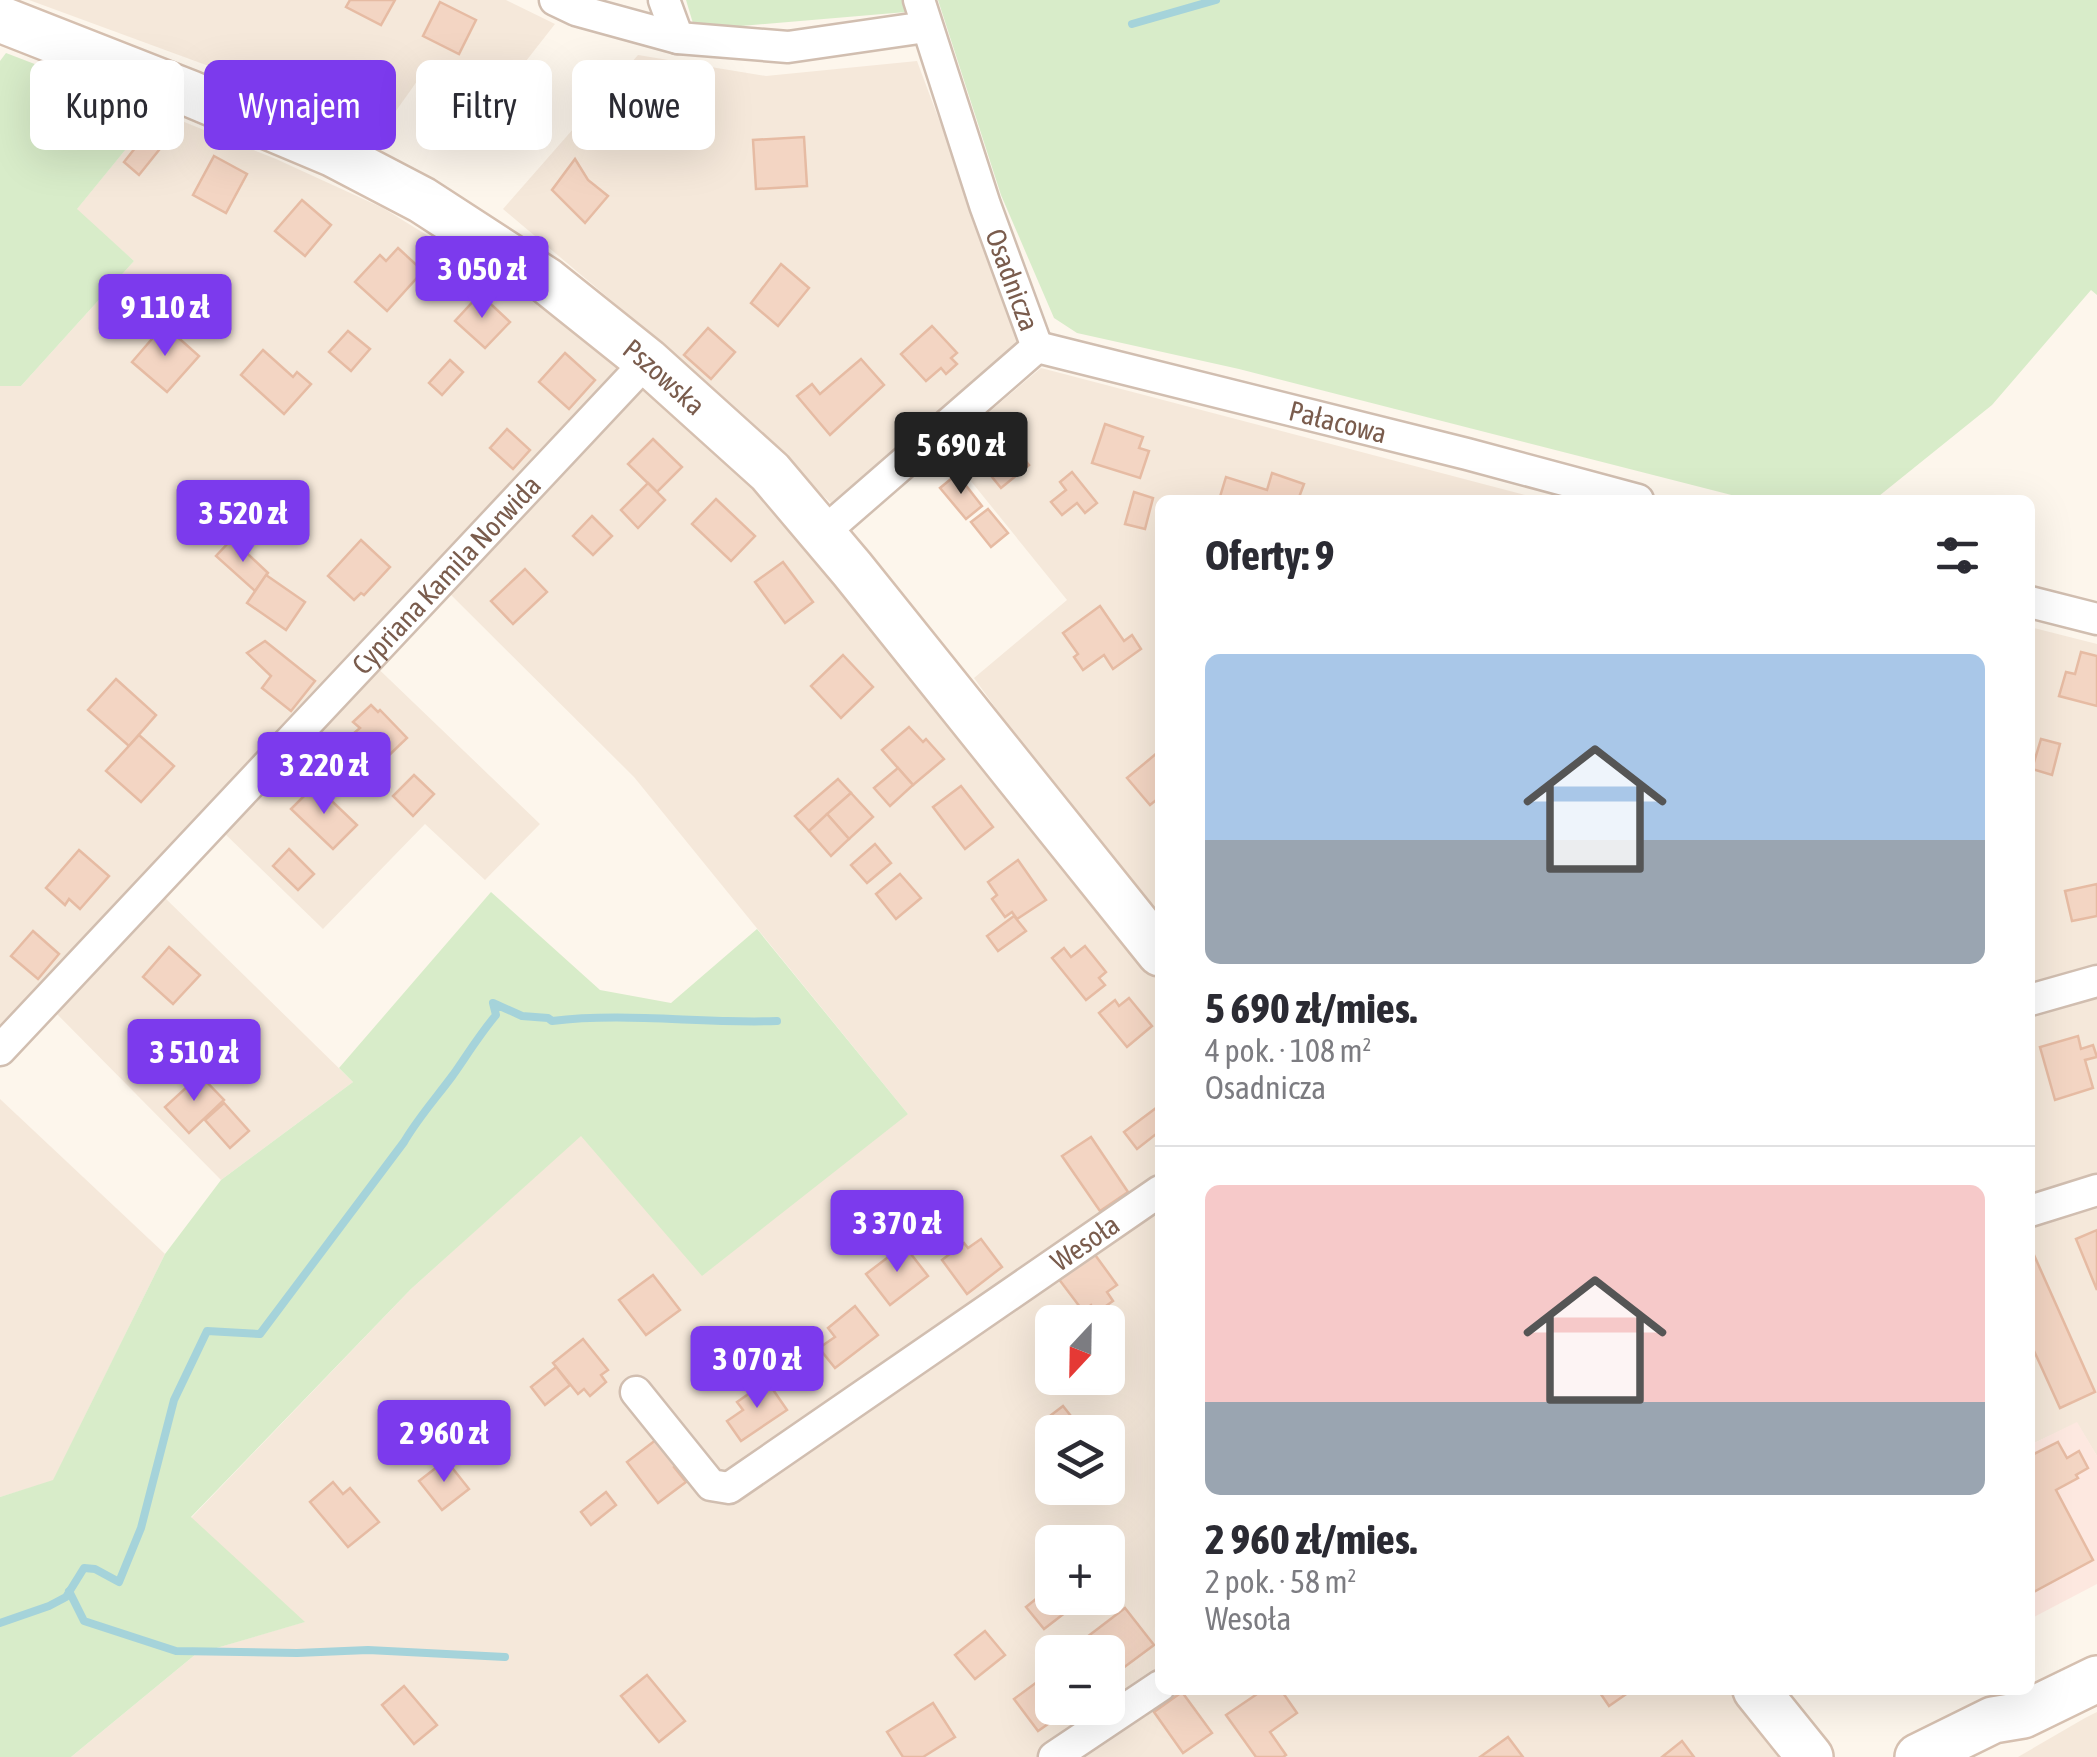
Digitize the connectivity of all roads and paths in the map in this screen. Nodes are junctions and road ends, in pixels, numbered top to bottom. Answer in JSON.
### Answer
{"nodes":[{"id":1,"x":554,"y":0,"type":"edge"},
{"id":2,"x":664,"y":0,"type":"edge"},
{"id":3,"x":922,"y":14,"type":"edge"},
{"id":4,"x":0,"y":19,"type":"edge"},
{"id":5,"x":678,"y":38,"type":"junction"},
{"id":6,"x":1037,"y":347,"type":"junction"},
{"id":7,"x":648,"y":361,"type":"junction"},
{"id":8,"x":1619,"y":495,"type":"edge"},
{"id":9,"x":822,"y":533,"type":"junction"},
{"id":10,"x":2035,"y":603,"type":"edge"},
{"id":11,"x":2097,"y":618,"type":"edge"},
{"id":12,"x":1155,"y":947,"type":"edge"},
{"id":13,"x":2097,"y":981,"type":"edge"},
{"id":14,"x":2035,"y":999,"type":"edge"},
{"id":15,"x":0,"y":1050,"type":"edge"},
{"id":16,"x":2097,"y":1190,"type":"edge"},
{"id":17,"x":1155,"y":1195,"type":"edge"},
{"id":18,"x":2035,"y":1210,"type":"edge"},
{"id":19,"x":636,"y":1392,"type":"dead end"},
{"id":20,"x":2097,"y":1679,"type":"edge"},
{"id":21,"x":1155,"y":1689,"type":"edge"},
{"id":22,"x":1760,"y":1695,"type":"edge"},
{"id":23,"x":2023,"y":1716,"type":"junction"},
{"id":24,"x":1054,"y":1757,"type":"edge"},
{"id":25,"x":1810,"y":1757,"type":"edge"},
{"id":26,"x":1918,"y":1757,"type":"edge"},
{"id":27,"x":1978,"y":1757,"type":"edge"}],
"edges":[{"from":1,"to":5,"type":"street"},
{"from":2,"to":5,"type":"street"},
{"from":3,"to":5,"type":"street"},
{"from":3,"to":6,"type":"street","name":"Osadnicza"},
{"from":4,"to":7,"type":"main road","name":"Pszowska"},
{"from":6,"to":8,"type":"street","name":"Pałacowa"},
{"from":6,"to":9,"type":"street","name":"Osadnicza"},
{"from":7,"to":9,"type":"main road","name":"Pszowska"},
{"from":7,"to":15,"type":"street","name":"Cypriana Kamila Norwida"},
{"from":9,"to":12,"type":"main road","name":"Pszowska"},
{"from":10,"to":11,"type":"street"},
{"from":13,"to":14,"type":"street"},
{"from":16,"to":18,"type":"street"},
{"from":17,"to":19,"type":"street","name":"Wesoła"},
{"from":20,"to":23,"type":"main road"},
{"from":21,"to":24,"type":"street"},
{"from":22,"to":25,"type":"main road"},
{"from":23,"to":26,"type":"main road"},
{"from":23,"to":27,"type":"main road"}]}
